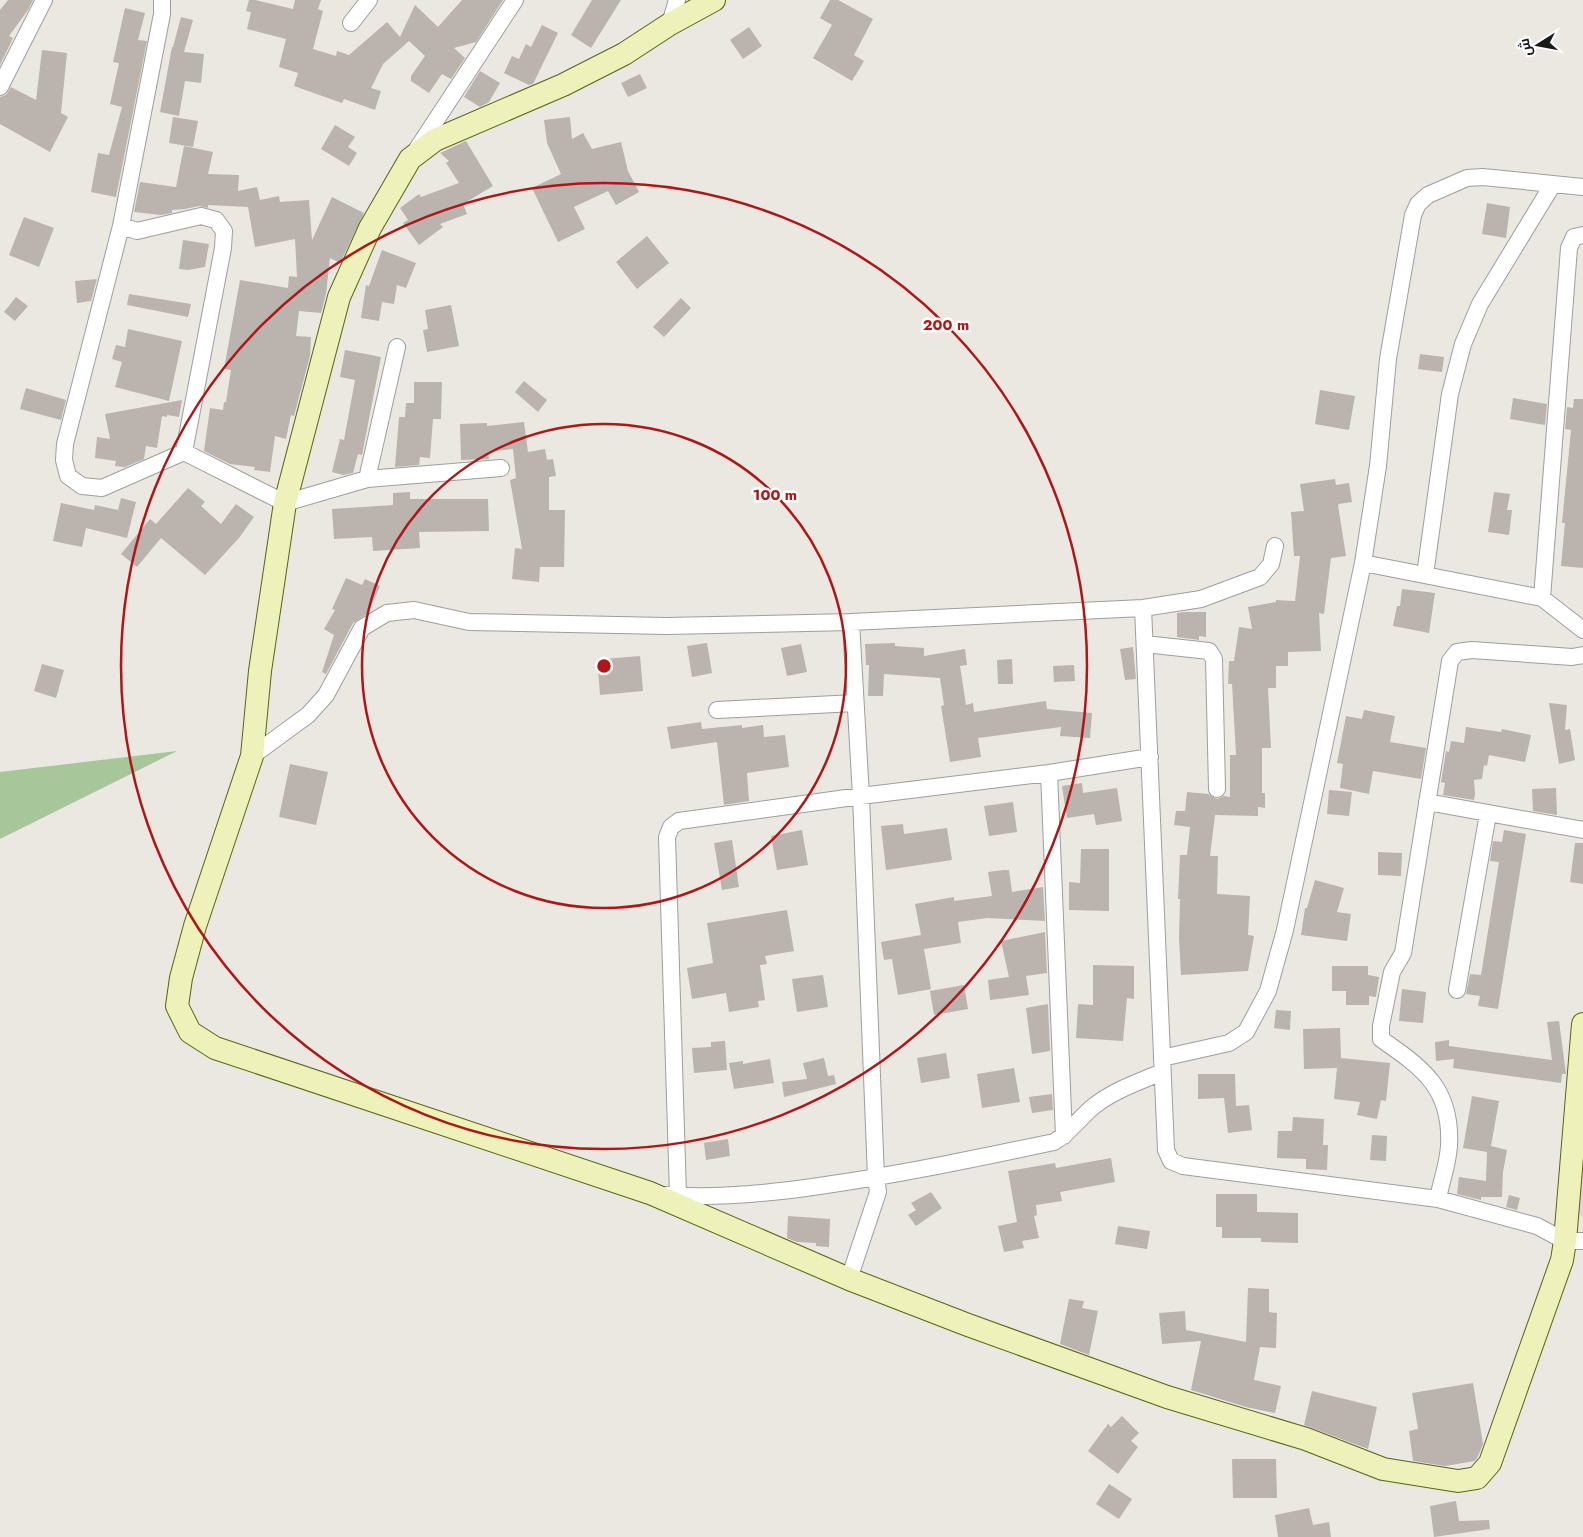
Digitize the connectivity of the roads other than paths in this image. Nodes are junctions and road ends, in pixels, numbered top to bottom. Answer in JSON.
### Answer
{"nodes":[{"id":1,"x":44,"y":0,"type":"edge"},
{"id":2,"x":162,"y":0,"type":"edge"},
{"id":3,"x":369,"y":0,"type":"edge"},
{"id":4,"x":515,"y":0,"type":"edge"},
{"id":5,"x":677,"y":0,"type":"edge"},
{"id":6,"x":714,"y":0,"type":"edge"},
{"id":7,"x":351,"y":23,"type":"dead end"},
{"id":8,"x":670,"y":24,"type":"junction"},
{"id":9,"x":0,"y":86,"type":"edge"},
{"id":10,"x":410,"y":160,"type":"junction"},
{"id":11,"x":1553,"y":184,"type":"junction"},
{"id":12,"x":1583,"y":187,"type":"edge"},
{"id":13,"x":121,"y":226,"type":"junction"},
{"id":14,"x":1583,"y":235,"type":"edge"},
{"id":15,"x":397,"y":347,"type":"dead end"},
{"id":16,"x":184,"y":452,"type":"junction"},
{"id":17,"x":501,"y":468,"type":"dead end"},
{"id":18,"x":367,"y":479,"type":"junction"},
{"id":19,"x":286,"y":503,"type":"junction"},
{"id":20,"x":1275,"y":546,"type":"dead end"},
{"id":21,"x":1363,"y":563,"type":"junction"},
{"id":22,"x":1425,"y":575,"type":"junction"},
{"id":23,"x":1542,"y":598,"type":"junction"},
{"id":24,"x":1143,"y":608,"type":"junction"},
{"id":25,"x":851,"y":622,"type":"junction"},
{"id":26,"x":1583,"y":630,"type":"edge"},
{"id":27,"x":1145,"y":644,"type":"junction"},
{"id":28,"x":1583,"y":655,"type":"edge"},
{"id":29,"x":855,"y":703,"type":"junction"},
{"id":30,"x":717,"y":710,"type":"dead end"},
{"id":31,"x":252,"y":756,"type":"junction"},
{"id":32,"x":1150,"y":757,"type":"junction"},
{"id":33,"x":1049,"y":773,"type":"junction"},
{"id":34,"x":1217,"y":789,"type":"dead end"},
{"id":35,"x":861,"y":796,"type":"junction"},
{"id":36,"x":1427,"y":802,"type":"junction"},
{"id":37,"x":1488,"y":814,"type":"junction"},
{"id":38,"x":1583,"y":830,"type":"edge"},
{"id":39,"x":1457,"y":990,"type":"dead end"},
{"id":40,"x":1583,"y":1024,"type":"edge"},
{"id":41,"x":1162,"y":1065,"type":"junction"},
{"id":42,"x":1064,"y":1136,"type":"junction"},
{"id":43,"x":876,"y":1178,"type":"junction"},
{"id":44,"x":650,"y":1193,"type":"junction"},
{"id":45,"x":678,"y":1195,"type":"junction"},
{"id":46,"x":1438,"y":1199,"type":"junction"},
{"id":47,"x":1574,"y":1241,"type":"edge"},
{"id":48,"x":850,"y":1279,"type":"junction"}],
"edges":[{"from":1,"to":9,"type":"street"},
{"from":2,"to":13,"type":"street"},
{"from":3,"to":7,"type":"street"},
{"from":4,"to":10,"type":"street"},
{"from":5,"to":8,"type":"street"},
{"from":6,"to":8,"type":"street"},
{"from":8,"to":10,"type":"street"},
{"from":10,"to":19,"type":"street"},
{"from":11,"to":12,"type":"street"},
{"from":11,"to":21,"type":"street"},
{"from":11,"to":22,"type":"street"},
{"from":13,"to":16,"type":"street"},
{"from":13,"to":16,"type":"street"},
{"from":14,"to":23,"type":"street"},
{"from":15,"to":18,"type":"street"},
{"from":16,"to":19,"type":"street"},
{"from":17,"to":18,"type":"street"},
{"from":18,"to":19,"type":"street"},
{"from":19,"to":31,"type":"street"},
{"from":20,"to":24,"type":"street"},
{"from":21,"to":22,"type":"street"},
{"from":21,"to":41,"type":"street"},
{"from":22,"to":23,"type":"street"},
{"from":23,"to":26,"type":"street"},
{"from":24,"to":25,"type":"street"},
{"from":24,"to":27,"type":"street"},
{"from":25,"to":29,"type":"street"},
{"from":25,"to":31,"type":"street"},
{"from":27,"to":32,"type":"street"},
{"from":27,"to":34,"type":"street"},
{"from":28,"to":36,"type":"street"},
{"from":29,"to":30,"type":"street"},
{"from":29,"to":35,"type":"street"},
{"from":31,"to":44,"type":"street"},
{"from":32,"to":33,"type":"street"},
{"from":32,"to":41,"type":"street"},
{"from":33,"to":35,"type":"street"},
{"from":33,"to":42,"type":"street"},
{"from":35,"to":43,"type":"street"},
{"from":35,"to":45,"type":"street"},
{"from":36,"to":37,"type":"street"},
{"from":36,"to":46,"type":"street"},
{"from":37,"to":38,"type":"street"},
{"from":37,"to":39,"type":"street"},
{"from":40,"to":47,"type":"street"},
{"from":41,"to":42,"type":"street"},
{"from":41,"to":46,"type":"street"},
{"from":42,"to":43,"type":"street"},
{"from":43,"to":45,"type":"street"},
{"from":43,"to":48,"type":"street"},
{"from":44,"to":45,"type":"street"},
{"from":44,"to":48,"type":"street"},
{"from":46,"to":47,"type":"street"},
{"from":47,"to":48,"type":"street"}]}
